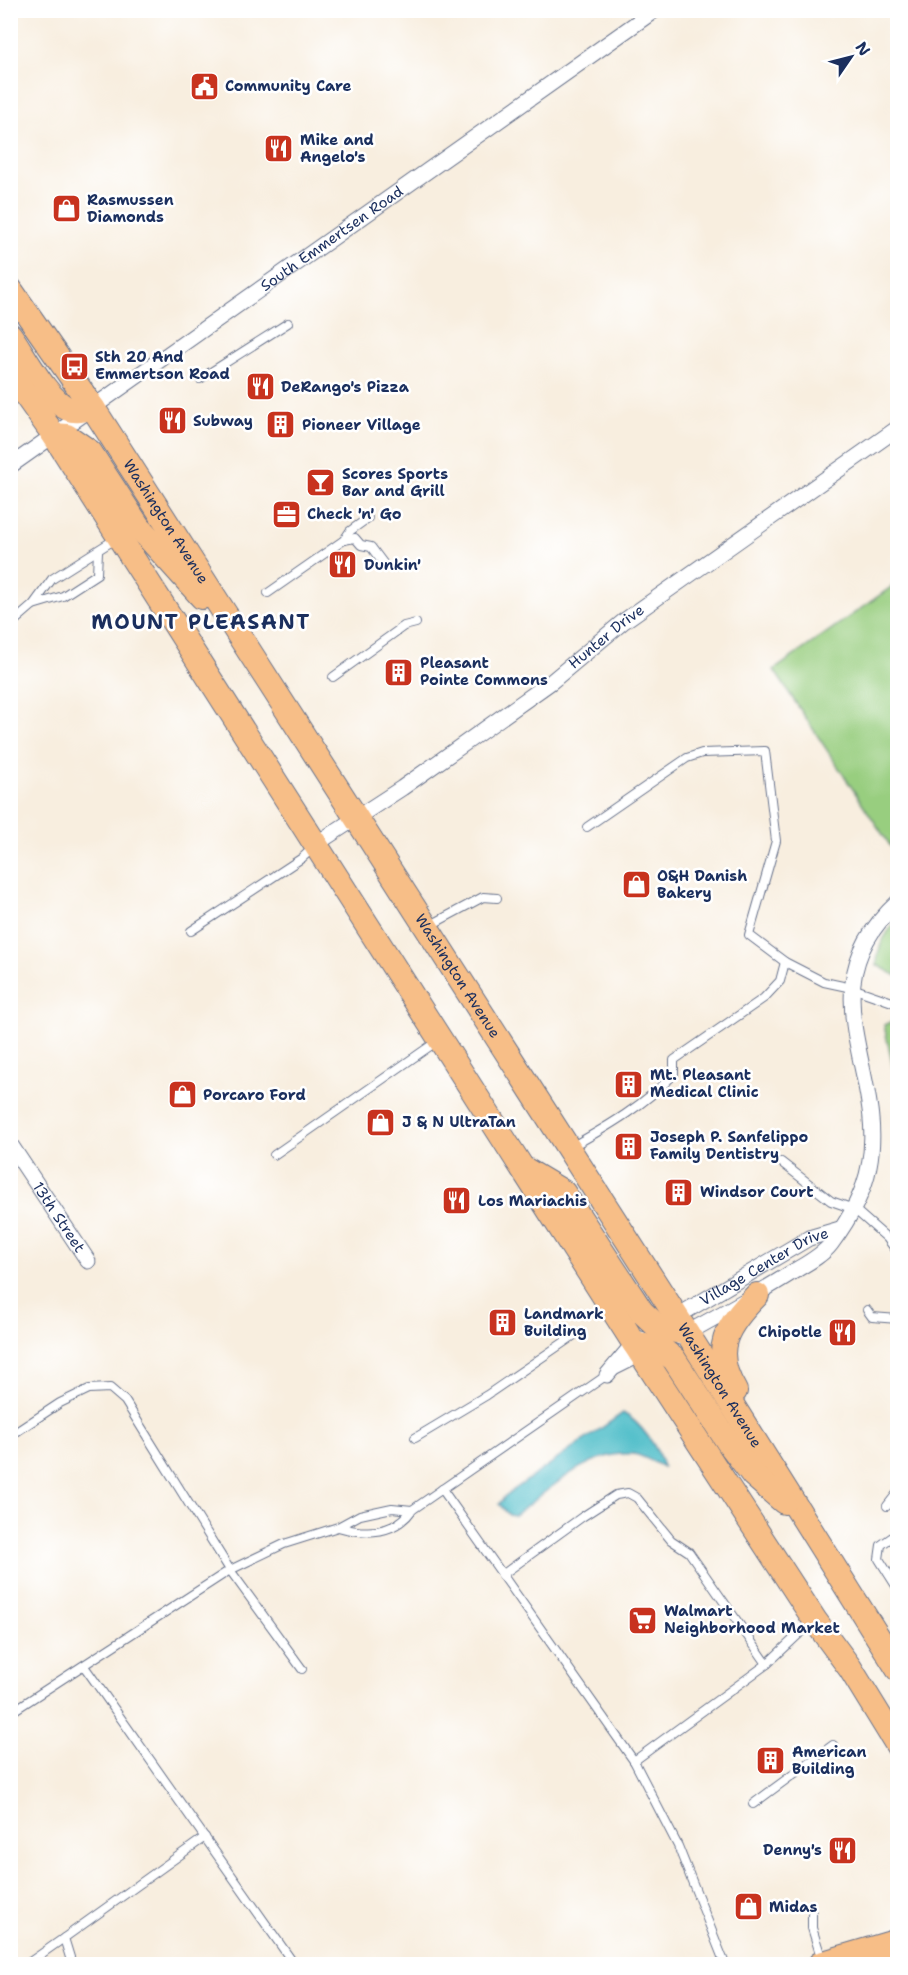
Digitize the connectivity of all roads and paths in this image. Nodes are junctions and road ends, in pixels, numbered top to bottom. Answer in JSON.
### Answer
{"nodes":[{"id":1,"x":656,"y":10,"type":"edge"},
{"id":2,"x":10,"y":289,"type":"edge"},
{"id":3,"x":288,"y":323,"type":"dead end"},
{"id":4,"x":10,"y":335,"type":"edge"},
{"id":5,"x":10,"y":373,"type":"edge"},
{"id":6,"x":200,"y":379,"type":"dead end"},
{"id":7,"x":93,"y":408,"type":"junction"},
{"id":8,"x":897,"y":428,"type":"edge"},
{"id":9,"x":54,"y":435,"type":"junction"},
{"id":10,"x":10,"y":466,"type":"edge"},
{"id":11,"x":368,"y":518,"type":"dead end"},
{"id":12,"x":119,"y":537,"type":"junction"},
{"id":13,"x":344,"y":540,"type":"junction"},
{"id":14,"x":98,"y":551,"type":"junction"},
{"id":15,"x":403,"y":567,"type":"dead end"},
{"id":16,"x":268,"y":593,"type":"dead end"},
{"id":17,"x":33,"y":606,"type":"junction"},
{"id":18,"x":416,"y":623,"type":"dead end"},
{"id":19,"x":10,"y":625,"type":"edge"},
{"id":20,"x":234,"y":629,"type":"junction"},
{"id":21,"x":333,"y":677,"type":"dead end"},
{"id":22,"x":354,"y":819,"type":"junction"},
{"id":23,"x":587,"y":827,"type":"dead end"},
{"id":24,"x":316,"y":844,"type":"junction"},
{"id":25,"x":497,"y":898,"type":"dead end"},
{"id":26,"x":897,"y":902,"type":"edge"},
{"id":27,"x":425,"y":928,"type":"junction"},
{"id":28,"x":191,"y":931,"type":"dead end"},
{"id":29,"x":785,"y":962,"type":"junction"},
{"id":30,"x":852,"y":988,"type":"junction"},
{"id":31,"x":897,"y":1004,"type":"edge"},
{"id":32,"x":440,"y":1039,"type":"junction"},
{"id":33,"x":10,"y":1144,"type":"edge"},
{"id":34,"x":567,"y":1149,"type":"junction"},
{"id":35,"x":274,"y":1155,"type":"dead end"},
{"id":36,"x":781,"y":1162,"type":"dead end"},
{"id":37,"x":854,"y":1209,"type":"junction"},
{"id":38,"x":840,"y":1229,"type":"junction"},
{"id":39,"x":897,"y":1253,"type":"edge"},
{"id":40,"x":88,"y":1261,"type":"dead end"},
{"id":41,"x":756,"y":1295,"type":"junction"},
{"id":42,"x":867,"y":1310,"type":"dead end"},
{"id":43,"x":897,"y":1318,"type":"edge"},
{"id":44,"x":576,"y":1334,"type":"dead end"},
{"id":45,"x":660,"y":1338,"type":"junction"},
{"id":46,"x":607,"y":1375,"type":"joint"},
{"id":47,"x":10,"y":1436,"type":"edge"},
{"id":48,"x":415,"y":1438,"type":"dead end"},
{"id":49,"x":441,"y":1489,"type":"junction"},
{"id":50,"x":897,"y":1492,"type":"edge"},
{"id":51,"x":897,"y":1502,"type":"edge"},
{"id":52,"x":412,"y":1510,"type":"junction"},
{"id":53,"x":807,"y":1523,"type":"junction"},
{"id":54,"x":338,"y":1527,"type":"junction"},
{"id":55,"x":897,"y":1533,"type":"edge"},
{"id":56,"x":230,"y":1570,"type":"junction"},
{"id":57,"x":502,"y":1575,"type":"junction"},
{"id":58,"x":897,"y":1589,"type":"edge"},
{"id":59,"x":816,"y":1622,"type":"junction"},
{"id":60,"x":895,"y":1659,"type":"edge"},
{"id":61,"x":767,"y":1664,"type":"junction"},
{"id":62,"x":84,"y":1666,"type":"junction"},
{"id":63,"x":302,"y":1670,"type":"dead end"},
{"id":64,"x":10,"y":1713,"type":"edge"},
{"id":65,"x":833,"y":1745,"type":"dead end"},
{"id":66,"x":897,"y":1746,"type":"edge"},
{"id":67,"x":634,"y":1761,"type":"junction"},
{"id":68,"x":753,"y":1804,"type":"dead end"},
{"id":69,"x":205,"y":1837,"type":"junction"},
{"id":70,"x":812,"y":1912,"type":"dead end"},
{"id":71,"x":64,"y":1938,"type":"junction"},
{"id":72,"x":897,"y":1941,"type":"edge"},
{"id":73,"x":822,"y":1964,"type":"edge"},
{"id":74,"x":27,"y":1965,"type":"edge"},
{"id":75,"x":72,"y":1965,"type":"edge"},
{"id":76,"x":294,"y":1965,"type":"edge"},
{"id":77,"x":725,"y":1965,"type":"edge"}],
"edges":[{"from":1,"to":7,"type":"street","name":"South Emmertsen Road"},
{"from":2,"to":7,"type":"main road","name":"Washington Avenue"},
{"from":3,"to":6,"type":"lane"},
{"from":4,"to":7,"type":"main road"},
{"from":5,"to":9,"type":"main road","name":"Washington Avenue"},
{"from":7,"to":9,"type":"street","name":"South Emmertsen Road"},
{"from":7,"to":20,"type":"main road","name":"Washington Avenue"},
{"from":8,"to":22,"type":"street","name":"Hunter Drive"},
{"from":9,"to":10,"type":"street","name":"South Emmertsen Road"},
{"from":9,"to":12,"type":"main road","name":"Washington Avenue"},
{"from":9,"to":20,"type":"main road"},
{"from":11,"to":13,"type":"lane"},
{"from":12,"to":14,"type":"lane"},
{"from":12,"to":24,"type":"main road","name":"Washington Avenue"},
{"from":13,"to":15,"type":"lane"},
{"from":13,"to":16,"type":"lane"},
{"from":14,"to":17,"type":"lane"},
{"from":14,"to":17,"type":"lane"},
{"from":17,"to":19,"type":"lane"},
{"from":18,"to":21,"type":"lane"},
{"from":20,"to":22,"type":"main road","name":"Washington Avenue"},
{"from":22,"to":24,"type":"street","name":"Hunter Drive"},
{"from":22,"to":27,"type":"main road","name":"Washington Avenue"},
{"from":23,"to":29,"type":"lane"},
{"from":24,"to":28,"type":"lane"},
{"from":24,"to":32,"type":"main road","name":"Washington Avenue"},
{"from":25,"to":27,"type":"lane"},
{"from":26,"to":30,"type":"street","name":"Village Center Drive"},
{"from":27,"to":34,"type":"main road","name":"Washington Avenue"},
{"from":29,"to":30,"type":"lane"},
{"from":29,"to":34,"type":"lane"},
{"from":30,"to":31,"type":"lane"},
{"from":30,"to":37,"type":"street","name":"Village Center Drive"},
{"from":32,"to":35,"type":"lane"},
{"from":32,"to":45,"type":"main road","name":"Washington Avenue"},
{"from":33,"to":40,"type":"street","name":"13th Street"},
{"from":34,"to":45,"type":"main road","name":"Washington Avenue"},
{"from":36,"to":37,"type":"lane"},
{"from":37,"to":38,"type":"street","name":"Village Center Drive"},
{"from":37,"to":39,"type":"lane"},
{"from":38,"to":41,"type":"street","name":"Village Center Drive"},
{"from":38,"to":45,"type":"street","name":"Village Center Drive"},
{"from":41,"to":45,"type":"street","name":"Village Center Drive"},
{"from":41,"to":53,"type":"main road"},
{"from":42,"to":43,"type":"lane"},
{"from":44,"to":48,"type":"lane"},
{"from":45,"to":46,"type":"street","name":"Village Center Drive"},
{"from":45,"to":53,"type":"main road","name":"Washington Avenue"},
{"from":45,"to":59,"type":"main road","name":"Washington Avenue"},
{"from":46,"to":49,"type":"lane"},
{"from":47,"to":56,"type":"lane"},
{"from":49,"to":52,"type":"lane"},
{"from":49,"to":57,"type":"lane"},
{"from":50,"to":51,"type":"lane"},
{"from":52,"to":54,"type":"lane"},
{"from":52,"to":54,"type":"lane"},
{"from":53,"to":60,"type":"main road","name":"Washington Avenue"},
{"from":54,"to":56,"type":"lane"},
{"from":55,"to":58,"type":"lane"},
{"from":56,"to":62,"type":"lane"},
{"from":56,"to":63,"type":"lane"},
{"from":57,"to":61,"type":"lane"},
{"from":57,"to":67,"type":"lane"},
{"from":59,"to":61,"type":"lane"},
{"from":59,"to":66,"type":"main road","name":"Washington Avenue"},
{"from":61,"to":67,"type":"lane"},
{"from":62,"to":64,"type":"lane"},
{"from":62,"to":69,"type":"lane"},
{"from":65,"to":68,"type":"lane"},
{"from":67,"to":77,"type":"lane"},
{"from":69,"to":71,"type":"lane"},
{"from":69,"to":76,"type":"lane"},
{"from":70,"to":73,"type":"lane"},
{"from":71,"to":74,"type":"lane"},
{"from":71,"to":75,"type":"lane"},
{"from":72,"to":73,"type":"main road"}]}
